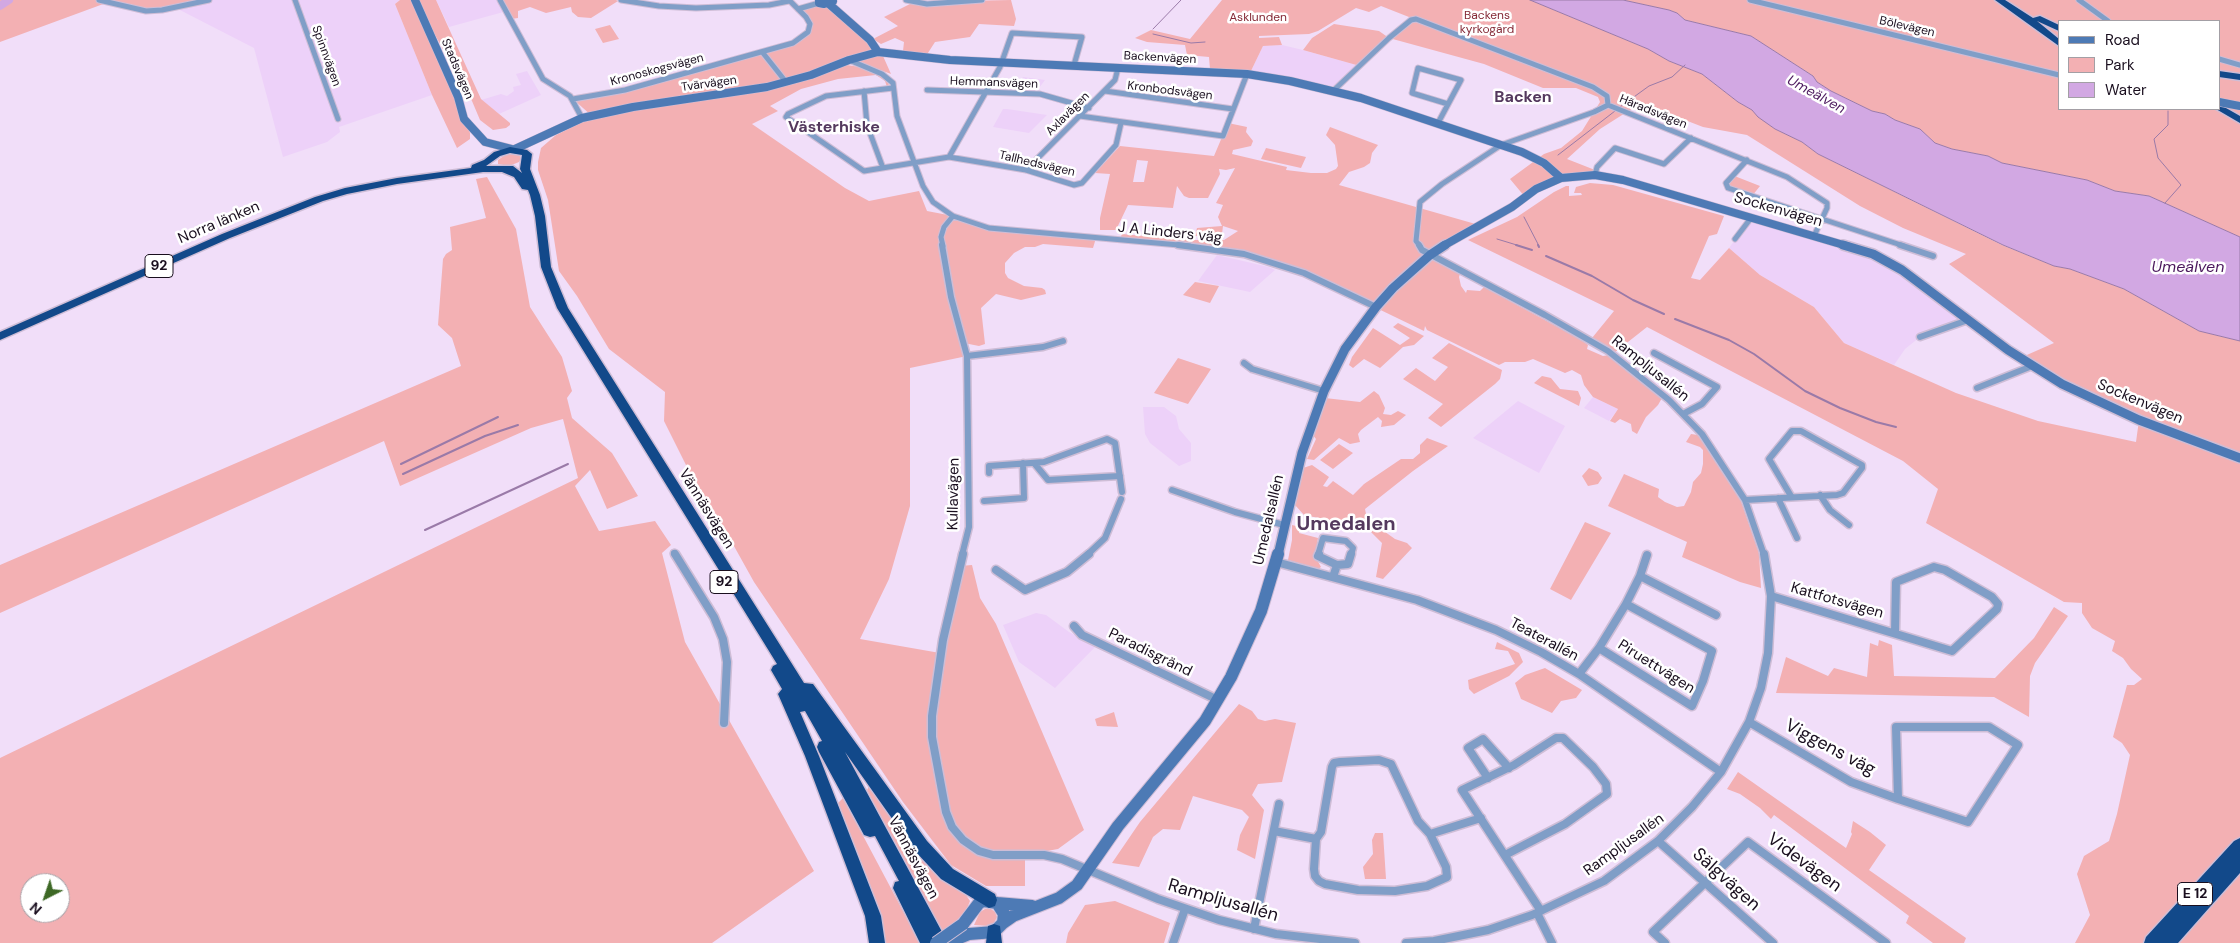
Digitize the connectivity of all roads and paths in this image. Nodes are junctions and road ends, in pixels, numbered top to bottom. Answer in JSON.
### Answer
{"nodes":[{"id":1,"x":99,"y":0,"type":"edge"},
{"id":2,"x":209,"y":0,"type":"edge"},
{"id":3,"x":295,"y":0,"type":"edge"},
{"id":4,"x":414,"y":0,"type":"edge"},
{"id":5,"x":500,"y":0,"type":"edge"},
{"id":6,"x":621,"y":0,"type":"edge"},
{"id":7,"x":789,"y":0,"type":"edge"},
{"id":8,"x":906,"y":0,"type":"edge"},
{"id":9,"x":982,"y":0,"type":"edge"},
{"id":10,"x":1750,"y":0,"type":"edge"},
{"id":11,"x":1999,"y":0,"type":"edge"},
{"id":12,"x":2005,"y":0,"type":"edge"},
{"id":13,"x":2079,"y":0,"type":"edge"},
{"id":14,"x":819,"y":1,"type":"edge"},
{"id":15,"x":832,"y":2,"type":"edge"},
{"id":16,"x":798,"y":9,"type":"junction"},
{"id":17,"x":2107,"y":20,"type":"edge"},
{"id":18,"x":2058,"y":26,"type":"edge"},
{"id":19,"x":2058,"y":27,"type":"edge"},
{"id":20,"x":2058,"y":41,"type":"edge"},
{"id":21,"x":878,"y":52,"type":"junction"},
{"id":22,"x":762,"y":53,"type":"junction"},
{"id":23,"x":2220,"y":58,"type":"edge"},
{"id":24,"x":849,"y":60,"type":"junction"},
{"id":25,"x":1002,"y":62,"type":"junction"},
{"id":26,"x":1074,"y":65,"type":"junction"},
{"id":27,"x":2240,"y":65,"type":"edge"},
{"id":28,"x":1118,"y":68,"type":"junction"},
{"id":29,"x":1247,"y":74,"type":"junction"},
{"id":30,"x":2058,"y":75,"type":"edge"},
{"id":31,"x":2220,"y":76,"type":"edge"},
{"id":32,"x":2240,"y":78,"type":"edge"},
{"id":33,"x":786,"y":82,"type":"junction"},
{"id":34,"x":893,"y":88,"type":"junction"},
{"id":35,"x":927,"y":90,"type":"dead end"},
{"id":36,"x":1333,"y":90,"type":"junction"},
{"id":37,"x":864,"y":91,"type":"junction"},
{"id":38,"x":1105,"y":91,"type":"junction"},
{"id":39,"x":985,"y":92,"type":"junction"},
{"id":40,"x":573,"y":99,"type":"junction"},
{"id":41,"x":2220,"y":103,"type":"edge"},
{"id":42,"x":1448,"y":104,"type":"junction"},
{"id":43,"x":2220,"y":104,"type":"edge"},
{"id":44,"x":2220,"y":104,"type":"edge"},
{"id":45,"x":1608,"y":105,"type":"junction"},
{"id":46,"x":2240,"y":106,"type":"edge"},
{"id":47,"x":1088,"y":108,"type":"junction"},
{"id":48,"x":1234,"y":109,"type":"junction"},
{"id":49,"x":2240,"y":115,"type":"edge"},
{"id":50,"x":1080,"y":116,"type":"junction"},
{"id":51,"x":582,"y":118,"type":"junction"},
{"id":52,"x":338,"y":119,"type":"dead end"},
{"id":53,"x":2240,"y":120,"type":"edge"},
{"id":54,"x":1121,"y":123,"type":"junction"},
{"id":55,"x":1438,"y":123,"type":"junction"},
{"id":56,"x":544,"y":137,"type":"junction"},
{"id":57,"x":1691,"y":138,"type":"junction"},
{"id":58,"x":485,"y":142,"type":"junction"},
{"id":59,"x":1501,"y":145,"type":"junction"},
{"id":60,"x":514,"y":149,"type":"junction"},
{"id":61,"x":527,"y":156,"type":"junction"},
{"id":62,"x":948,"y":157,"type":"junction"},
{"id":63,"x":1746,"y":160,"type":"junction"},
{"id":64,"x":493,"y":162,"type":"junction"},
{"id":65,"x":915,"y":163,"type":"junction"},
{"id":66,"x":883,"y":168,"type":"junction"},
{"id":67,"x":506,"y":170,"type":"junction"},
{"id":68,"x":1026,"y":170,"type":"junction"},
{"id":69,"x":1596,"y":176,"type":"junction"},
{"id":70,"x":1561,"y":178,"type":"junction"},
{"id":71,"x":953,"y":216,"type":"junction"},
{"id":72,"x":1751,"y":218,"type":"junction"},
{"id":73,"x":1822,"y":219,"type":"junction"},
{"id":74,"x":1814,"y":236,"type":"junction"},
{"id":75,"x":1735,"y":239,"type":"dead end"},
{"id":76,"x":1430,"y":255,"type":"junction"},
{"id":77,"x":1933,"y":256,"type":"dead end"},
{"id":78,"x":1376,"y":308,"type":"junction"},
{"id":79,"x":1968,"y":320,"type":"junction"},
{"id":80,"x":0,"y":336,"type":"edge"},
{"id":81,"x":1920,"y":337,"type":"dead end"},
{"id":82,"x":1063,"y":341,"type":"dead end"},
{"id":83,"x":1654,"y":353,"type":"dead end"},
{"id":84,"x":967,"y":356,"type":"junction"},
{"id":85,"x":1244,"y":362,"type":"dead end"},
{"id":86,"x":2032,"y":366,"type":"junction"},
{"id":87,"x":1977,"y":388,"type":"dead end"},
{"id":88,"x":1324,"y":391,"type":"junction"},
{"id":89,"x":1684,"y":414,"type":"junction"},
{"id":90,"x":2240,"y":458,"type":"edge"},
{"id":91,"x":1034,"y":463,"type":"junction"},
{"id":92,"x":1023,"y":464,"type":"junction"},
{"id":93,"x":990,"y":472,"type":"dead end"},
{"id":94,"x":1120,"y":476,"type":"junction"},
{"id":95,"x":1172,"y":490,"type":"dead end"},
{"id":96,"x":1820,"y":495,"type":"junction"},
{"id":97,"x":1791,"y":496,"type":"junction"},
{"id":98,"x":1778,"y":498,"type":"junction"},
{"id":99,"x":1745,"y":500,"type":"junction"},
{"id":100,"x":984,"y":501,"type":"dead end"},
{"id":101,"x":1284,"y":525,"type":"junction"},
{"id":102,"x":1849,"y":525,"type":"dead end"},
{"id":103,"x":1797,"y":538,"type":"dead end"},
{"id":104,"x":674,"y":552,"type":"dead end"},
{"id":105,"x":1647,"y":555,"type":"dead end"},
{"id":106,"x":1276,"y":562,"type":"junction"},
{"id":107,"x":1337,"y":565,"type":"junction"},
{"id":108,"x":996,"y":570,"type":"dead end"},
{"id":109,"x":1640,"y":576,"type":"junction"},
{"id":110,"x":1333,"y":577,"type":"junction"},
{"id":111,"x":1771,"y":596,"type":"junction"},
{"id":112,"x":1626,"y":604,"type":"junction"},
{"id":113,"x":1716,"y":615,"type":"dead end"},
{"id":114,"x":1074,"y":626,"type":"dead end"},
{"id":115,"x":764,"y":632,"type":"junction"},
{"id":116,"x":1895,"y":632,"type":"junction"},
{"id":117,"x":1599,"y":648,"type":"junction"},
{"id":118,"x":774,"y":663,"type":"junction"},
{"id":119,"x":1579,"y":674,"type":"junction"},
{"id":120,"x":1218,"y":700,"type":"junction"},
{"id":121,"x":1749,"y":722,"type":"junction"},
{"id":122,"x":724,"y":723,"type":"dead end"},
{"id":123,"x":1509,"y":768,"type":"junction"},
{"id":124,"x":1721,"y":772,"type":"junction"},
{"id":125,"x":1488,"y":778,"type":"junction"},
{"id":126,"x":1898,"y":799,"type":"junction"},
{"id":127,"x":1279,"y":804,"type":"dead end"},
{"id":128,"x":1481,"y":818,"type":"junction"},
{"id":129,"x":1274,"y":831,"type":"junction"},
{"id":130,"x":1430,"y":834,"type":"junction"},
{"id":131,"x":1316,"y":839,"type":"junction"},
{"id":132,"x":1658,"y":841,"type":"junction"},
{"id":133,"x":2240,"y":846,"type":"edge"},
{"id":134,"x":1505,"y":855,"type":"junction"},
{"id":135,"x":2240,"y":861,"type":"edge"},
{"id":136,"x":1087,"y":870,"type":"junction"},
{"id":137,"x":1706,"y":884,"type":"junction"},
{"id":138,"x":993,"y":902,"type":"junction"},
{"id":139,"x":1038,"y":905,"type":"junction"},
{"id":140,"x":1184,"y":909,"type":"junction"},
{"id":141,"x":1539,"y":912,"type":"junction"},
{"id":142,"x":966,"y":929,"type":"junction"},
{"id":143,"x":1254,"y":929,"type":"junction"},
{"id":144,"x":997,"y":933,"type":"edge"},
{"id":145,"x":877,"y":943,"type":"edge"},
{"id":146,"x":930,"y":943,"type":"edge"},
{"id":147,"x":936,"y":943,"type":"edge"},
{"id":148,"x":940,"y":943,"type":"edge"},
{"id":149,"x":947,"y":943,"type":"edge"},
{"id":150,"x":1173,"y":943,"type":"edge"},
{"id":151,"x":1339,"y":943,"type":"edge"},
{"id":152,"x":1355,"y":943,"type":"edge"},
{"id":153,"x":1406,"y":943,"type":"edge"},
{"id":154,"x":1552,"y":943,"type":"edge"},
{"id":155,"x":1665,"y":943,"type":"edge"},
{"id":156,"x":1773,"y":943,"type":"edge"},
{"id":157,"x":1886,"y":943,"type":"edge"},
{"id":158,"x":2152,"y":943,"type":"edge"},
{"id":159,"x":2167,"y":943,"type":"edge"}],
"edges":[{"from":1,"to":2,"type":"street"},
{"from":3,"to":52,"type":"street","name":"Spinnvägen"},
{"from":4,"to":58,"type":"street","name":"Stadsvägen"},
{"from":5,"to":40,"type":"street"},
{"from":6,"to":7,"type":"street"},
{"from":7,"to":16,"type":"street"},
{"from":8,"to":9,"type":"street"},
{"from":10,"to":30,"type":"street","name":"Bölevägen"},
{"from":11,"to":19,"type":"highway"},
{"from":11,"to":20,"type":"highway"},
{"from":12,"to":18,"type":"highway"},
{"from":13,"to":17,"type":"street"},
{"from":14,"to":15,"type":"street"},
{"from":14,"to":16,"type":"street"},
{"from":15,"to":21,"type":"street"},
{"from":16,"to":22,"type":"street","name":"Kronoskogsvägen"},
{"from":21,"to":24,"type":"street","name":"Tvärvägen"},
{"from":21,"to":25,"type":"street","name":"Backenvägen"},
{"from":22,"to":33,"type":"street"},
{"from":22,"to":40,"type":"street","name":"Kronoskogsvägen"},
{"from":23,"to":27,"type":"street"},
{"from":24,"to":33,"type":"street","name":"Tvärvägen"},
{"from":24,"to":34,"type":"street"},
{"from":25,"to":26,"type":"street","name":"Backenvägen"},
{"from":25,"to":26,"type":"street"},
{"from":25,"to":39,"type":"street"},
{"from":26,"to":28,"type":"street","name":"Backenvägen"},
{"from":28,"to":29,"type":"street","name":"Backenvägen"},
{"from":28,"to":38,"type":"street","name":"Axlavägen"},
{"from":29,"to":36,"type":"street","name":"Backenvägen"},
{"from":29,"to":48,"type":"street"},
{"from":31,"to":32,"type":"highway"},
{"from":33,"to":51,"type":"street","name":"Tvärvägen"},
{"from":34,"to":37,"type":"street"},
{"from":34,"to":65,"type":"street"},
{"from":35,"to":39,"type":"street","name":"Hemmansvägen"},
{"from":36,"to":45,"type":"street","name":"Häradsvägen"},
{"from":36,"to":55,"type":"street","name":"Backenvägen"},
{"from":37,"to":66,"type":"street"},
{"from":37,"to":66,"type":"street","name":"Tallhedsvägen"},
{"from":38,"to":47,"type":"street","name":"Axlavägen"},
{"from":38,"to":48,"type":"street","name":"Kronbodsvägen"},
{"from":39,"to":47,"type":"street","name":"Hemmansvägen"},
{"from":39,"to":62,"type":"street"},
{"from":40,"to":51,"type":"street"},
{"from":41,"to":46,"type":"street","bridge":true},
{"from":42,"to":42,"type":"street"},
{"from":42,"to":55,"type":"street"},
{"from":43,"to":49,"type":"highway"},
{"from":44,"to":53,"type":"highway"},
{"from":45,"to":57,"type":"street","name":"Häradsvägen"},
{"from":45,"to":59,"type":"street"},
{"from":47,"to":50,"type":"street","name":"Axlavägen"},
{"from":48,"to":54,"type":"street"},
{"from":50,"to":54,"type":"street"},
{"from":50,"to":68,"type":"street","name":"Axlavägen"},
{"from":51,"to":56,"type":"street","name":"Tvärvägen"},
{"from":54,"to":68,"type":"street","name":"Tallhedsvägen"},
{"from":55,"to":59,"type":"street","name":"Backenvägen"},
{"from":56,"to":60,"type":"street","name":"Tvärvägen"},
{"from":56,"to":61,"type":"street","name":"Tvärvägen"},
{"from":57,"to":63,"type":"street","name":"Häradsvägen"},
{"from":57,"to":69,"type":"street"},
{"from":58,"to":60,"type":"street"},
{"from":58,"to":64,"type":"street","name":"Stadsvägen"},
{"from":59,"to":70,"type":"street","name":"Backenvägen"},
{"from":59,"to":76,"type":"street"},
{"from":60,"to":61,"type":"highway"},
{"from":60,"to":64,"type":"highway","number":"92"},
{"from":61,"to":67,"type":"highway"},
{"from":61,"to":115,"type":"highway","name":"Vännäsvägen","number":"92"},
{"from":62,"to":65,"type":"street","name":"Tallhedsvägen"},
{"from":62,"to":68,"type":"street","name":"Tallhedsvägen"},
{"from":63,"to":73,"type":"street","name":"Häradsvägen"},
{"from":63,"to":73,"type":"street"},
{"from":64,"to":67,"type":"highway","number":"92"},
{"from":64,"to":80,"type":"highway","name":"Norra länken","number":"92"},
{"from":65,"to":66,"type":"street","name":"Tallhedsvägen"},
{"from":65,"to":71,"type":"street"},
{"from":67,"to":118,"type":"highway","name":"Vännäsvägen","number":"92"},
{"from":69,"to":70,"type":"street","name":"Sockenvägen"},
{"from":69,"to":72,"type":"street","name":"Sockenvägen"},
{"from":70,"to":76,"type":"street","name":"Umedalsallén"},
{"from":71,"to":78,"type":"street","name":"J A Linders väg"},
{"from":71,"to":84,"type":"street","name":"Kullavägen"},
{"from":72,"to":74,"type":"street","name":"Sockenvägen"},
{"from":72,"to":75,"type":"street"},
{"from":73,"to":74,"type":"street"},
{"from":73,"to":77,"type":"street"},
{"from":74,"to":79,"type":"street","name":"Sockenvägen"},
{"from":76,"to":78,"type":"street","name":"Umedalsallén"},
{"from":76,"to":89,"type":"street","name":"Rampljusallén"},
{"from":78,"to":88,"type":"street","name":"Umedalsallén"},
{"from":79,"to":81,"type":"street"},
{"from":79,"to":86,"type":"street","name":"Sockenvägen"},
{"from":82,"to":84,"type":"street"},
{"from":83,"to":89,"type":"street"},
{"from":84,"to":136,"type":"street","name":"Kullavägen"},
{"from":85,"to":88,"type":"street"},
{"from":86,"to":87,"type":"street"},
{"from":86,"to":90,"type":"street","name":"Sockenvägen"},
{"from":88,"to":101,"type":"street","name":"Umedalsallén"},
{"from":89,"to":99,"type":"street","name":"Rampljusallén"},
{"from":91,"to":92,"type":"street"},
{"from":91,"to":94,"type":"street"},
{"from":91,"to":94,"type":"street"},
{"from":92,"to":93,"type":"street"},
{"from":92,"to":100,"type":"street","name":"Kullavägen"},
{"from":94,"to":108,"type":"street"},
{"from":95,"to":101,"type":"street"},
{"from":96,"to":97,"type":"street"},
{"from":96,"to":97,"type":"street"},
{"from":96,"to":102,"type":"street"},
{"from":97,"to":98,"type":"street"},
{"from":98,"to":99,"type":"street"},
{"from":98,"to":103,"type":"street"},
{"from":99,"to":111,"type":"street","name":"Rampljusallén"},
{"from":101,"to":106,"type":"street","name":"Umedalsallén"},
{"from":104,"to":122,"type":"street"},
{"from":105,"to":109,"type":"street","name":"Piruettvägen"},
{"from":106,"to":110,"type":"street","name":"Teaterallén"},
{"from":106,"to":120,"type":"street","name":"Umedalsallén"},
{"from":107,"to":107,"type":"street"},
{"from":107,"to":110,"type":"street"},
{"from":109,"to":112,"type":"street","name":"Piruettvägen"},
{"from":109,"to":113,"type":"street"},
{"from":110,"to":119,"type":"street","name":"Teaterallén"},
{"from":111,"to":116,"type":"street","name":"Kattfotsvägen"},
{"from":111,"to":121,"type":"street","name":"Rampljusallén"},
{"from":112,"to":117,"type":"street","name":"Piruettvägen"},
{"from":112,"to":117,"type":"street","name":"Piruettvägen"},
{"from":114,"to":120,"type":"street","name":"Paradisgränd"},
{"from":115,"to":138,"type":"highway"},
{"from":115,"to":148,"type":"highway","name":"Vännäsvägen","number":"92"},
{"from":116,"to":116,"type":"street","name":"Kattfotsvägen"},
{"from":117,"to":119,"type":"street","name":"Piruettvägen"},
{"from":118,"to":145,"type":"highway"},
{"from":118,"to":146,"type":"highway","name":"Vännäsvägen","number":"92"},
{"from":119,"to":124,"type":"street","name":"Teaterallén"},
{"from":120,"to":136,"type":"street","name":"Umedalsallén"},
{"from":121,"to":124,"type":"street","name":"Rampljusallén"},
{"from":121,"to":126,"type":"street","name":"Viggens väg"},
{"from":123,"to":125,"type":"street"},
{"from":123,"to":125,"type":"street"},
{"from":123,"to":134,"type":"street"},
{"from":124,"to":132,"type":"street","name":"Rampljusallén"},
{"from":125,"to":128,"type":"street"},
{"from":126,"to":126,"type":"street","name":"Viggens väg"},
{"from":127,"to":129,"type":"street"},
{"from":128,"to":130,"type":"street"},
{"from":128,"to":134,"type":"street"},
{"from":129,"to":131,"type":"street"},
{"from":129,"to":143,"type":"street"},
{"from":130,"to":131,"type":"street"},
{"from":130,"to":131,"type":"street"},
{"from":132,"to":137,"type":"street","name":"Sälgvägen"},
{"from":132,"to":141,"type":"street","name":"Rampljusallén"},
{"from":133,"to":158,"type":"highway","number":"E 12"},
{"from":134,"to":141,"type":"street"},
{"from":135,"to":159,"type":"highway","number":"E 12"},
{"from":136,"to":139,"type":"street","name":"Umedalsallén"},
{"from":136,"to":140,"type":"street","name":"Rampljusallén"},
{"from":137,"to":155,"type":"street","name":"Videvägen"},
{"from":137,"to":156,"type":"street","name":"Sälgvägen"},
{"from":137,"to":157,"type":"street","name":"Videvägen"},
{"from":138,"to":139,"type":"street","name":"Umedalsallén"},
{"from":138,"to":142,"type":"street"},
{"from":138,"to":144,"type":"street"},
{"from":139,"to":144,"type":"street","name":"Umedalsallén"},
{"from":140,"to":143,"type":"street","name":"Rampljusallén"},
{"from":140,"to":150,"type":"street"},
{"from":141,"to":153,"type":"street","name":"Rampljusallén"},
{"from":141,"to":154,"type":"street"},
{"from":142,"to":144,"type":"street"},
{"from":142,"to":147,"type":"street","bridge":true},
{"from":142,"to":149,"type":"street"},
{"from":143,"to":151,"type":"street","name":"Rampljusallén"},
{"from":151,"to":152,"type":"street","name":"Rampljusallén"}]}
